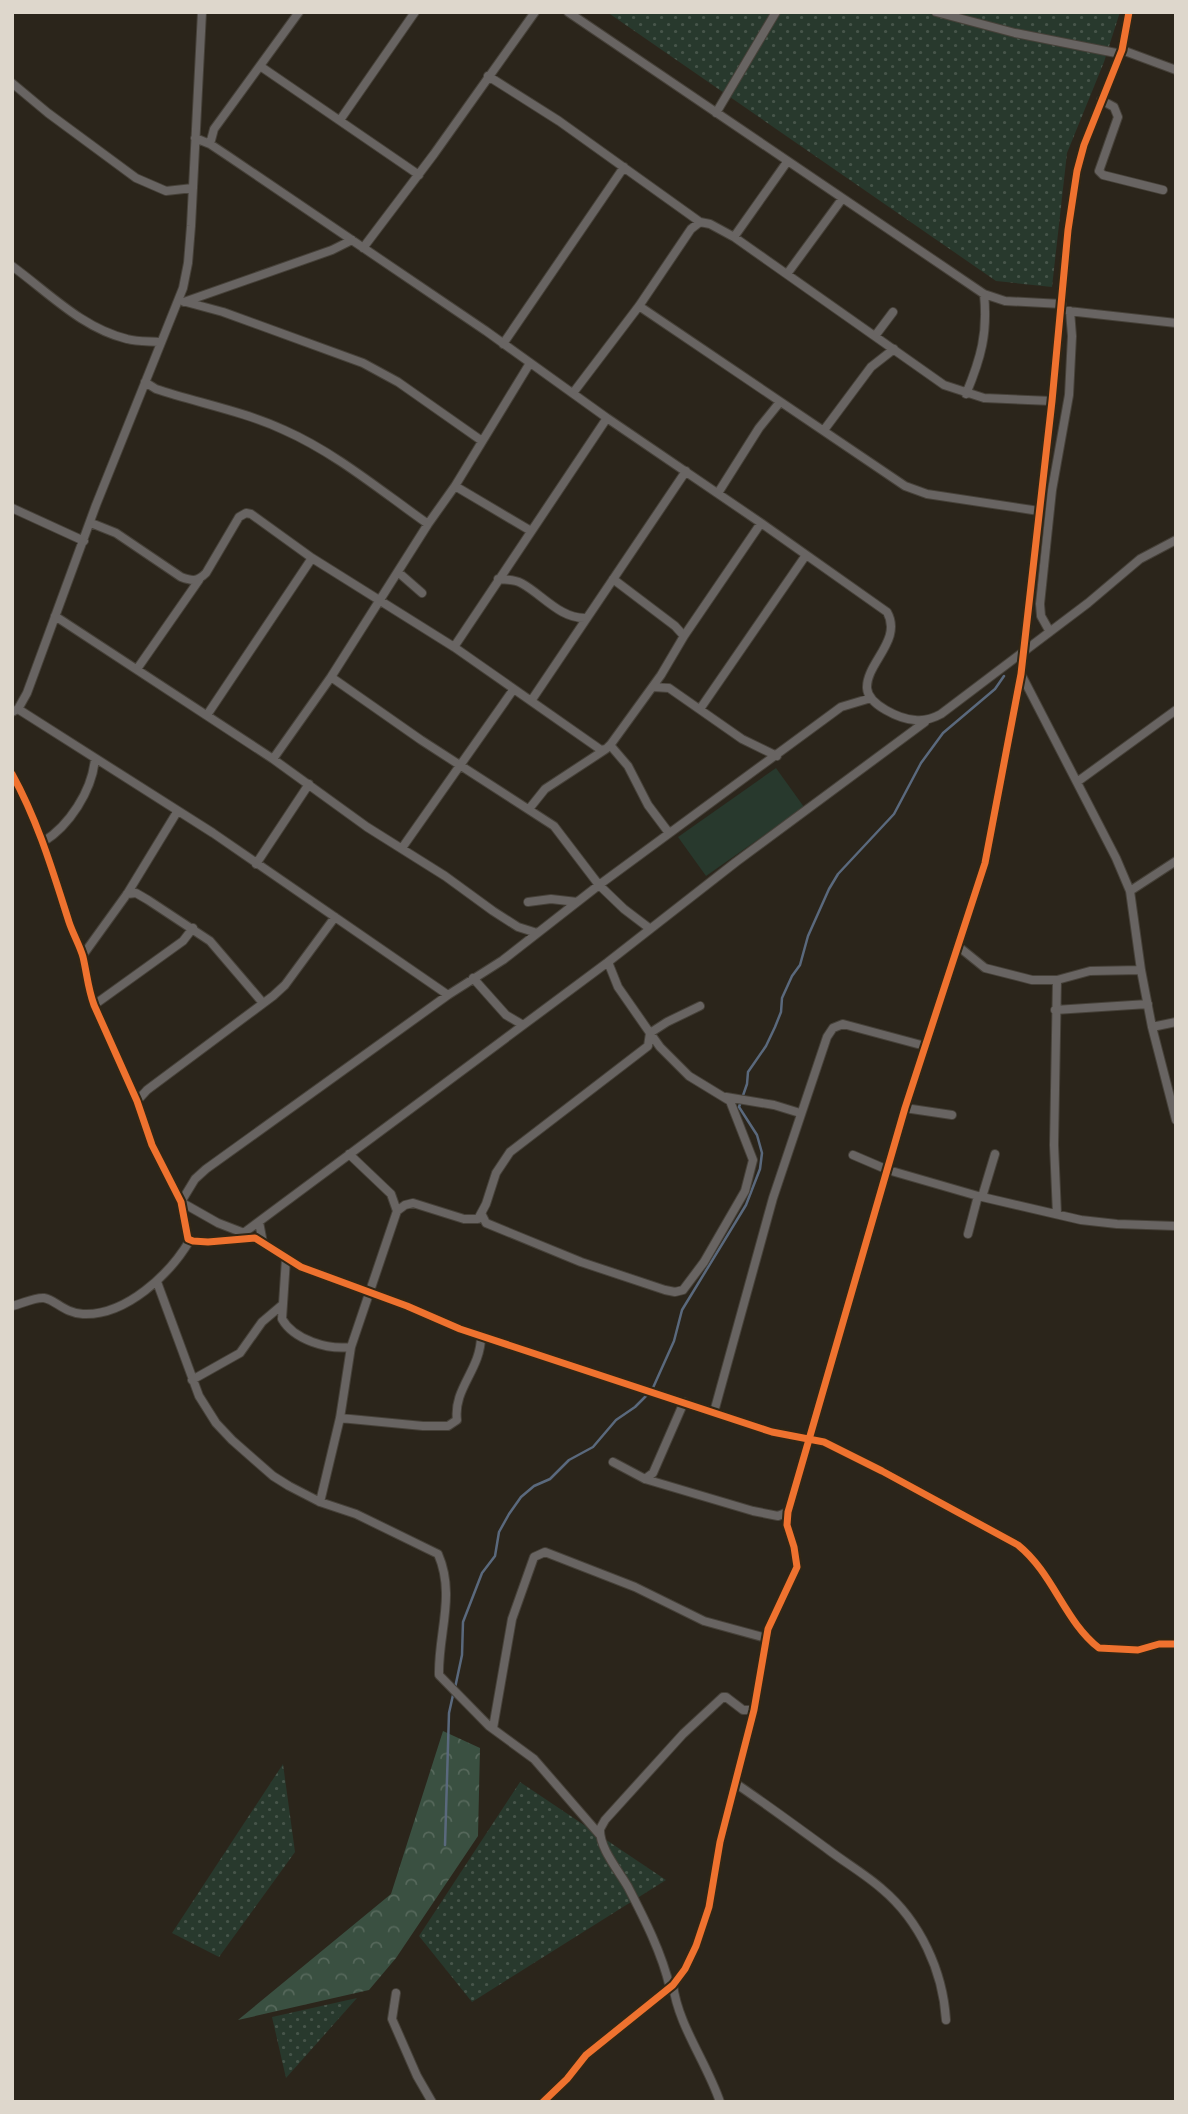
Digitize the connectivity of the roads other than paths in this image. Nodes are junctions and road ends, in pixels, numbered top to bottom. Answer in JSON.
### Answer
{"nodes":[{"id":1,"x":202,"y":12,"type":"edge"},
{"id":2,"x":299,"y":12,"type":"edge"},
{"id":3,"x":415,"y":12,"type":"edge"},
{"id":4,"x":534,"y":12,"type":"edge"},
{"id":5,"x":568,"y":12,"type":"edge"},
{"id":6,"x":776,"y":12,"type":"edge"},
{"id":7,"x":936,"y":12,"type":"edge"},
{"id":8,"x":1129,"y":12,"type":"edge"},
{"id":9,"x":1121,"y":52,"type":"junction"},
{"id":10,"x":260,"y":66,"type":"junction"},
{"id":11,"x":1176,"y":70,"type":"edge"},
{"id":12,"x":488,"y":76,"type":"junction"},
{"id":13,"x":12,"y":83,"type":"edge"},
{"id":14,"x":1101,"y":100,"type":"junction"},
{"id":15,"x":716,"y":113,"type":"junction"},
{"id":16,"x":340,"y":120,"type":"junction"},
{"id":17,"x":195,"y":138,"type":"junction"},
{"id":18,"x":210,"y":144,"type":"junction"},
{"id":19,"x":787,"y":162,"type":"junction"},
{"id":20,"x":624,"y":167,"type":"junction"},
{"id":21,"x":419,"y":175,"type":"junction"},
{"id":22,"x":193,"y":188,"type":"junction"},
{"id":23,"x":1163,"y":190,"type":"dead end"},
{"id":24,"x":842,"y":199,"type":"junction"},
{"id":25,"x":701,"y":222,"type":"junction"},
{"id":26,"x":734,"y":237,"type":"junction"},
{"id":27,"x":352,"y":240,"type":"junction"},
{"id":28,"x":363,"y":248,"type":"junction"},
{"id":29,"x":12,"y":266,"type":"edge"},
{"id":30,"x":787,"y":274,"type":"junction"},
{"id":31,"x":984,"y":294,"type":"junction"},
{"id":32,"x":182,"y":301,"type":"junction"},
{"id":33,"x":1005,"y":302,"type":"junction"},
{"id":34,"x":639,"y":306,"type":"junction"},
{"id":35,"x":1065,"y":308,"type":"junction"},
{"id":36,"x":986,"y":310,"type":"junction"},
{"id":37,"x":893,"y":312,"type":"dead end"},
{"id":38,"x":1176,"y":323,"type":"edge"},
{"id":39,"x":875,"y":336,"type":"junction"},
{"id":40,"x":160,"y":342,"type":"junction"},
{"id":41,"x":503,"y":344,"type":"junction"},
{"id":42,"x":894,"y":349,"type":"junction"},
{"id":43,"x":530,"y":363,"type":"junction"},
{"id":44,"x":145,"y":382,"type":"junction"},
{"id":45,"x":573,"y":393,"type":"junction"},
{"id":46,"x":966,"y":394,"type":"junction"},
{"id":47,"x":1052,"y":401,"type":"junction"},
{"id":48,"x":780,"y":402,"type":"junction"},
{"id":49,"x":607,"y":418,"type":"junction"},
{"id":50,"x":824,"y":430,"type":"junction"},
{"id":51,"x":482,"y":441,"type":"junction"},
{"id":52,"x":685,"y":471,"type":"junction"},
{"id":53,"x":455,"y":486,"type":"junction"},
{"id":54,"x":718,"y":493,"type":"junction"},
{"id":55,"x":12,"y":508,"type":"edge"},
{"id":56,"x":1039,"y":511,"type":"junction"},
{"id":57,"x":92,"y":523,"type":"junction"},
{"id":58,"x":761,"y":523,"type":"junction"},
{"id":59,"x":428,"y":524,"type":"junction"},
{"id":60,"x":531,"y":531,"type":"junction"},
{"id":61,"x":1176,"y":540,"type":"edge"},
{"id":62,"x":84,"y":541,"type":"junction"},
{"id":63,"x":806,"y":555,"type":"junction"},
{"id":64,"x":312,"y":558,"type":"junction"},
{"id":65,"x":398,"y":572,"type":"junction"},
{"id":66,"x":498,"y":579,"type":"junction"},
{"id":67,"x":613,"y":579,"type":"junction"},
{"id":68,"x":200,"y":580,"type":"junction"},
{"id":69,"x":422,"y":593,"type":"dead end"},
{"id":70,"x":381,"y":600,"type":"junction"},
{"id":71,"x":55,"y":616,"type":"junction"},
{"id":72,"x":586,"y":618,"type":"junction"},
{"id":73,"x":1050,"y":632,"type":"junction"},
{"id":74,"x":684,"y":636,"type":"junction"},
{"id":75,"x":454,"y":647,"type":"junction"},
{"id":76,"x":1022,"y":651,"type":"junction"},
{"id":77,"x":137,"y":669,"type":"junction"},
{"id":78,"x":1021,"y":674,"type":"junction"},
{"id":79,"x":661,"y":675,"type":"junction"},
{"id":80,"x":331,"y":677,"type":"junction"},
{"id":81,"x":653,"y":687,"type":"junction"},
{"id":82,"x":669,"y":688,"type":"junction"},
{"id":83,"x":513,"y":690,"type":"junction"},
{"id":84,"x":871,"y":698,"type":"junction"},
{"id":85,"x":531,"y":701,"type":"junction"},
{"id":86,"x":700,"y":709,"type":"junction"},
{"id":87,"x":15,"y":710,"type":"edge"},
{"id":88,"x":1176,"y":710,"type":"edge"},
{"id":89,"x":207,"y":715,"type":"junction"},
{"id":90,"x":927,"y":720,"type":"junction"},
{"id":91,"x":608,"y":747,"type":"junction"},
{"id":92,"x":777,"y":756,"type":"junction"},
{"id":93,"x":95,"y":759,"type":"junction"},
{"id":94,"x":273,"y":759,"type":"junction"},
{"id":95,"x":461,"y":766,"type":"junction"},
{"id":96,"x":12,"y":774,"type":"edge"},
{"id":97,"x":1077,"y":782,"type":"junction"},
{"id":98,"x":309,"y":784,"type":"junction"},
{"id":99,"x":529,"y":809,"type":"junction"},
{"id":100,"x":177,"y":812,"type":"junction"},
{"id":101,"x":669,"y":833,"type":"junction"},
{"id":102,"x":43,"y":842,"type":"junction"},
{"id":103,"x":401,"y":848,"type":"junction"},
{"id":104,"x":1176,"y":861,"type":"edge"},
{"id":105,"x":257,"y":864,"type":"junction"},
{"id":106,"x":599,"y":884,"type":"junction"},
{"id":107,"x":1130,"y":891,"type":"junction"},
{"id":108,"x":127,"y":894,"type":"junction"},
{"id":109,"x":528,"y":902,"type":"dead end"},
{"id":110,"x":577,"y":902,"type":"junction"},
{"id":111,"x":335,"y":916,"type":"junction"},
{"id":112,"x":193,"y":928,"type":"junction"},
{"id":113,"x":649,"y":928,"type":"junction"},
{"id":114,"x":537,"y":933,"type":"junction"},
{"id":115,"x":959,"y":947,"type":"junction"},
{"id":116,"x":83,"y":955,"type":"junction"},
{"id":117,"x":608,"y":962,"type":"junction"},
{"id":118,"x":1141,"y":970,"type":"junction"},
{"id":119,"x":473,"y":978,"type":"junction"},
{"id":120,"x":1057,"y":980,"type":"junction"},
{"id":121,"x":448,"y":995,"type":"junction"},
{"id":122,"x":262,"y":1003,"type":"junction"},
{"id":123,"x":1148,"y":1004,"type":"junction"},
{"id":124,"x":94,"y":1005,"type":"junction"},
{"id":125,"x":700,"y":1006,"type":"dead end"},
{"id":126,"x":1055,"y":1010,"type":"junction"},
{"id":127,"x":1176,"y":1021,"type":"edge"},
{"id":128,"x":523,"y":1025,"type":"junction"},
{"id":129,"x":1152,"y":1027,"type":"junction"},
{"id":130,"x":650,"y":1033,"type":"junction"},
{"id":131,"x":925,"y":1046,"type":"junction"},
{"id":132,"x":726,"y":1097,"type":"junction"},
{"id":133,"x":137,"y":1101,"type":"junction"},
{"id":134,"x":905,"y":1108,"type":"junction"},
{"id":135,"x":800,"y":1113,"type":"junction"},
{"id":136,"x":952,"y":1115,"type":"dead end"},
{"id":137,"x":1176,"y":1120,"type":"edge"},
{"id":138,"x":349,"y":1154,"type":"junction"},
{"id":139,"x":995,"y":1154,"type":"dead end"},
{"id":140,"x":853,"y":1155,"type":"dead end"},
{"id":141,"x":888,"y":1170,"type":"junction"},
{"id":142,"x":980,"y":1197,"type":"junction"},
{"id":143,"x":181,"y":1202,"type":"junction"},
{"id":144,"x":397,"y":1211,"type":"junction"},
{"id":145,"x":1057,"y":1214,"type":"junction"},
{"id":146,"x":482,"y":1215,"type":"junction"},
{"id":147,"x":259,"y":1222,"type":"junction"},
{"id":148,"x":1176,"y":1226,"type":"edge"},
{"id":149,"x":244,"y":1233,"type":"junction"},
{"id":150,"x":968,"y":1234,"type":"dead end"},
{"id":151,"x":190,"y":1240,"type":"junction"},
{"id":152,"x":236,"y":1240,"type":"junction"},
{"id":153,"x":263,"y":1242,"type":"junction"},
{"id":154,"x":286,"y":1259,"type":"junction"},
{"id":155,"x":157,"y":1282,"type":"junction"},
{"id":156,"x":370,"y":1292,"type":"junction"},
{"id":157,"x":282,"y":1305,"type":"junction"},
{"id":158,"x":12,"y":1306,"type":"edge"},
{"id":159,"x":481,"y":1336,"type":"junction"},
{"id":160,"x":351,"y":1347,"type":"junction"},
{"id":161,"x":192,"y":1380,"type":"junction"},
{"id":162,"x":684,"y":1402,"type":"junction"},
{"id":163,"x":714,"y":1412,"type":"junction"},
{"id":164,"x":340,"y":1418,"type":"junction"},
{"id":165,"x":809,"y":1440,"type":"junction"},
{"id":166,"x":613,"y":1462,"type":"dead end"},
{"id":167,"x":645,"y":1479,"type":"junction"},
{"id":168,"x":320,"y":1502,"type":"junction"},
{"id":169,"x":788,"y":1512,"type":"junction"},
{"id":170,"x":766,"y":1638,"type":"junction"},
{"id":171,"x":1176,"y":1644,"type":"edge"},
{"id":172,"x":754,"y":1710,"type":"junction"},
{"id":173,"x":493,"y":1728,"type":"junction"},
{"id":174,"x":734,"y":1783,"type":"junction"},
{"id":175,"x":599,"y":1834,"type":"junction"},
{"id":176,"x":671,"y":1986,"type":"junction"},
{"id":177,"x":396,"y":1993,"type":"dead end"},
{"id":178,"x":946,"y":2020,"type":"dead end"},
{"id":179,"x":432,"y":2102,"type":"edge"},
{"id":180,"x":543,"y":2102,"type":"edge"},
{"id":181,"x":720,"y":2102,"type":"edge"}],
"edges":[{"from":1,"to":17,"type":"street"},
{"from":2,"to":10,"type":"street"},
{"from":3,"to":16,"type":"street"},
{"from":4,"to":12,"type":"street"},
{"from":5,"to":15,"type":"street"},
{"from":6,"to":15,"type":"street"},
{"from":7,"to":9,"type":"street"},
{"from":8,"to":9,"type":"street"},
{"from":9,"to":11,"type":"street"},
{"from":9,"to":14,"type":"street"},
{"from":10,"to":16,"type":"street"},
{"from":10,"to":18,"type":"street"},
{"from":12,"to":20,"type":"street"},
{"from":12,"to":21,"type":"street"},
{"from":13,"to":22,"type":"street"},
{"from":14,"to":23,"type":"street"},
{"from":14,"to":35,"type":"street"},
{"from":15,"to":19,"type":"street"},
{"from":16,"to":21,"type":"street"},
{"from":17,"to":18,"type":"street"},
{"from":17,"to":22,"type":"street"},
{"from":18,"to":27,"type":"street"},
{"from":19,"to":24,"type":"street"},
{"from":19,"to":26,"type":"street"},
{"from":20,"to":25,"type":"street"},
{"from":20,"to":41,"type":"street"},
{"from":21,"to":28,"type":"street"},
{"from":22,"to":32,"type":"street"},
{"from":24,"to":30,"type":"street"},
{"from":24,"to":31,"type":"street"},
{"from":25,"to":26,"type":"street"},
{"from":25,"to":34,"type":"street"},
{"from":26,"to":30,"type":"street"},
{"from":27,"to":28,"type":"street"},
{"from":27,"to":32,"type":"street"},
{"from":28,"to":41,"type":"street"},
{"from":29,"to":40,"type":"street"},
{"from":30,"to":39,"type":"street"},
{"from":31,"to":33,"type":"street"},
{"from":31,"to":36,"type":"street"},
{"from":32,"to":40,"type":"street"},
{"from":32,"to":51,"type":"street"},
{"from":33,"to":35,"type":"street"},
{"from":33,"to":36,"type":"street"},
{"from":34,"to":45,"type":"street"},
{"from":34,"to":48,"type":"street"},
{"from":35,"to":38,"type":"street"},
{"from":35,"to":47,"type":"street"},
{"from":35,"to":73,"type":"street"},
{"from":36,"to":46,"type":"street"},
{"from":37,"to":39,"type":"street"},
{"from":39,"to":42,"type":"street"},
{"from":40,"to":44,"type":"street"},
{"from":41,"to":43,"type":"street"},
{"from":42,"to":46,"type":"street"},
{"from":42,"to":50,"type":"street"},
{"from":43,"to":45,"type":"street"},
{"from":43,"to":51,"type":"street"},
{"from":44,"to":57,"type":"street"},
{"from":44,"to":59,"type":"street"},
{"from":45,"to":49,"type":"street"},
{"from":46,"to":47,"type":"street"},
{"from":47,"to":56,"type":"street"},
{"from":48,"to":50,"type":"street"},
{"from":48,"to":54,"type":"street"},
{"from":49,"to":52,"type":"street"},
{"from":49,"to":60,"type":"street"},
{"from":50,"to":56,"type":"street"},
{"from":51,"to":53,"type":"street"},
{"from":52,"to":54,"type":"street"},
{"from":52,"to":67,"type":"street"},
{"from":53,"to":59,"type":"street"},
{"from":53,"to":60,"type":"street"},
{"from":54,"to":58,"type":"street"},
{"from":55,"to":62,"type":"street"},
{"from":56,"to":76,"type":"street"},
{"from":57,"to":62,"type":"street"},
{"from":57,"to":68,"type":"street"},
{"from":58,"to":63,"type":"street"},
{"from":58,"to":74,"type":"street"},
{"from":59,"to":65,"type":"street"},
{"from":60,"to":66,"type":"street"},
{"from":61,"to":73,"type":"street"},
{"from":62,"to":71,"type":"street"},
{"from":63,"to":84,"type":"street"},
{"from":63,"to":86,"type":"street"},
{"from":64,"to":68,"type":"street"},
{"from":64,"to":70,"type":"street"},
{"from":64,"to":89,"type":"street"},
{"from":65,"to":69,"type":"street"},
{"from":65,"to":70,"type":"street"},
{"from":66,"to":72,"type":"street"},
{"from":66,"to":75,"type":"street"},
{"from":67,"to":72,"type":"street"},
{"from":67,"to":74,"type":"street"},
{"from":68,"to":77,"type":"street"},
{"from":70,"to":75,"type":"street"},
{"from":70,"to":80,"type":"street"},
{"from":71,"to":77,"type":"street"},
{"from":71,"to":87,"type":"street"},
{"from":72,"to":85,"type":"street"},
{"from":73,"to":76,"type":"street"},
{"from":74,"to":79,"type":"street"},
{"from":75,"to":83,"type":"street"},
{"from":76,"to":78,"type":"street"},
{"from":76,"to":90,"type":"street"},
{"from":77,"to":89,"type":"street"},
{"from":78,"to":97,"type":"street"},
{"from":78,"to":115,"type":"street"},
{"from":79,"to":81,"type":"street"},
{"from":79,"to":82,"type":"street"},
{"from":80,"to":94,"type":"street"},
{"from":80,"to":95,"type":"street"},
{"from":81,"to":82,"type":"street"},
{"from":81,"to":91,"type":"street"},
{"from":82,"to":86,"type":"street"},
{"from":83,"to":85,"type":"street"},
{"from":83,"to":95,"type":"street"},
{"from":84,"to":90,"type":"street"},
{"from":84,"to":92,"type":"street"},
{"from":85,"to":91,"type":"street"},
{"from":86,"to":92,"type":"street"},
{"from":87,"to":93,"type":"street"},
{"from":88,"to":97,"type":"street"},
{"from":89,"to":94,"type":"street"},
{"from":90,"to":113,"type":"street"},
{"from":91,"to":99,"type":"street"},
{"from":91,"to":101,"type":"street"},
{"from":92,"to":101,"type":"street"},
{"from":93,"to":100,"type":"street"},
{"from":93,"to":102,"type":"street"},
{"from":94,"to":98,"type":"street"},
{"from":95,"to":99,"type":"street"},
{"from":95,"to":103,"type":"street"},
{"from":96,"to":102,"type":"street"},
{"from":97,"to":107,"type":"street"},
{"from":98,"to":103,"type":"street"},
{"from":98,"to":105,"type":"street"},
{"from":99,"to":106,"type":"street"},
{"from":100,"to":105,"type":"street"},
{"from":100,"to":108,"type":"street"},
{"from":101,"to":106,"type":"street"},
{"from":102,"to":116,"type":"street"},
{"from":103,"to":114,"type":"street"},
{"from":104,"to":107,"type":"street"},
{"from":105,"to":111,"type":"street"},
{"from":106,"to":110,"type":"street"},
{"from":106,"to":113,"type":"street"},
{"from":107,"to":118,"type":"street"},
{"from":108,"to":112,"type":"street"},
{"from":108,"to":116,"type":"street"},
{"from":109,"to":110,"type":"street"},
{"from":110,"to":114,"type":"street"},
{"from":111,"to":121,"type":"street"},
{"from":111,"to":122,"type":"street"},
{"from":112,"to":122,"type":"street"},
{"from":112,"to":124,"type":"street"},
{"from":113,"to":117,"type":"street"},
{"from":114,"to":119,"type":"street"},
{"from":115,"to":120,"type":"street"},
{"from":115,"to":131,"type":"street"},
{"from":116,"to":124,"type":"street"},
{"from":117,"to":128,"type":"street"},
{"from":117,"to":130,"type":"street"},
{"from":118,"to":120,"type":"street"},
{"from":118,"to":123,"type":"street"},
{"from":119,"to":121,"type":"street"},
{"from":119,"to":128,"type":"street"},
{"from":120,"to":126,"type":"street"},
{"from":121,"to":143,"type":"street"},
{"from":122,"to":133,"type":"street"},
{"from":123,"to":126,"type":"street"},
{"from":123,"to":129,"type":"street"},
{"from":124,"to":133,"type":"street"},
{"from":125,"to":130,"type":"street"},
{"from":126,"to":145,"type":"street"},
{"from":127,"to":129,"type":"street"},
{"from":128,"to":138,"type":"street"},
{"from":129,"to":137,"type":"street"},
{"from":130,"to":132,"type":"street"},
{"from":130,"to":146,"type":"street"},
{"from":131,"to":134,"type":"street"},
{"from":131,"to":135,"type":"street"},
{"from":132,"to":135,"type":"street"},
{"from":132,"to":146,"type":"street"},
{"from":133,"to":143,"type":"street"},
{"from":134,"to":136,"type":"street"},
{"from":134,"to":141,"type":"street"},
{"from":135,"to":163,"type":"street"},
{"from":138,"to":144,"type":"street"},
{"from":138,"to":147,"type":"street"},
{"from":139,"to":142,"type":"street"},
{"from":140,"to":141,"type":"street"},
{"from":141,"to":142,"type":"street"},
{"from":141,"to":165,"type":"street"},
{"from":142,"to":145,"type":"street"},
{"from":142,"to":150,"type":"street"},
{"from":143,"to":149,"type":"street"},
{"from":143,"to":151,"type":"street"},
{"from":144,"to":146,"type":"street"},
{"from":144,"to":156,"type":"street"},
{"from":145,"to":148,"type":"street"},
{"from":147,"to":149,"type":"street"},
{"from":147,"to":153,"type":"street"},
{"from":149,"to":152,"type":"street"},
{"from":151,"to":152,"type":"street"},
{"from":151,"to":155,"type":"street"},
{"from":152,"to":153,"type":"street"},
{"from":153,"to":154,"type":"street"},
{"from":154,"to":156,"type":"street"},
{"from":154,"to":157,"type":"street"},
{"from":155,"to":158,"type":"street"},
{"from":155,"to":161,"type":"street"},
{"from":156,"to":159,"type":"street"},
{"from":156,"to":160,"type":"street"},
{"from":157,"to":160,"type":"street"},
{"from":157,"to":161,"type":"street"},
{"from":159,"to":162,"type":"street"},
{"from":159,"to":164,"type":"street"},
{"from":160,"to":164,"type":"street"},
{"from":161,"to":168,"type":"street"},
{"from":162,"to":163,"type":"street"},
{"from":162,"to":167,"type":"street"},
{"from":163,"to":165,"type":"street"},
{"from":164,"to":168,"type":"street"},
{"from":165,"to":169,"type":"street"},
{"from":165,"to":171,"type":"street"},
{"from":166,"to":167,"type":"street"},
{"from":167,"to":169,"type":"street"},
{"from":168,"to":173,"type":"street"},
{"from":169,"to":170,"type":"street"},
{"from":170,"to":172,"type":"street"},
{"from":170,"to":173,"type":"street"},
{"from":172,"to":174,"type":"street"},
{"from":172,"to":175,"type":"street"},
{"from":173,"to":175,"type":"street"},
{"from":174,"to":176,"type":"street"},
{"from":174,"to":178,"type":"street"},
{"from":175,"to":176,"type":"street"},
{"from":176,"to":180,"type":"street"},
{"from":176,"to":181,"type":"street"},
{"from":177,"to":179,"type":"street"}]}
